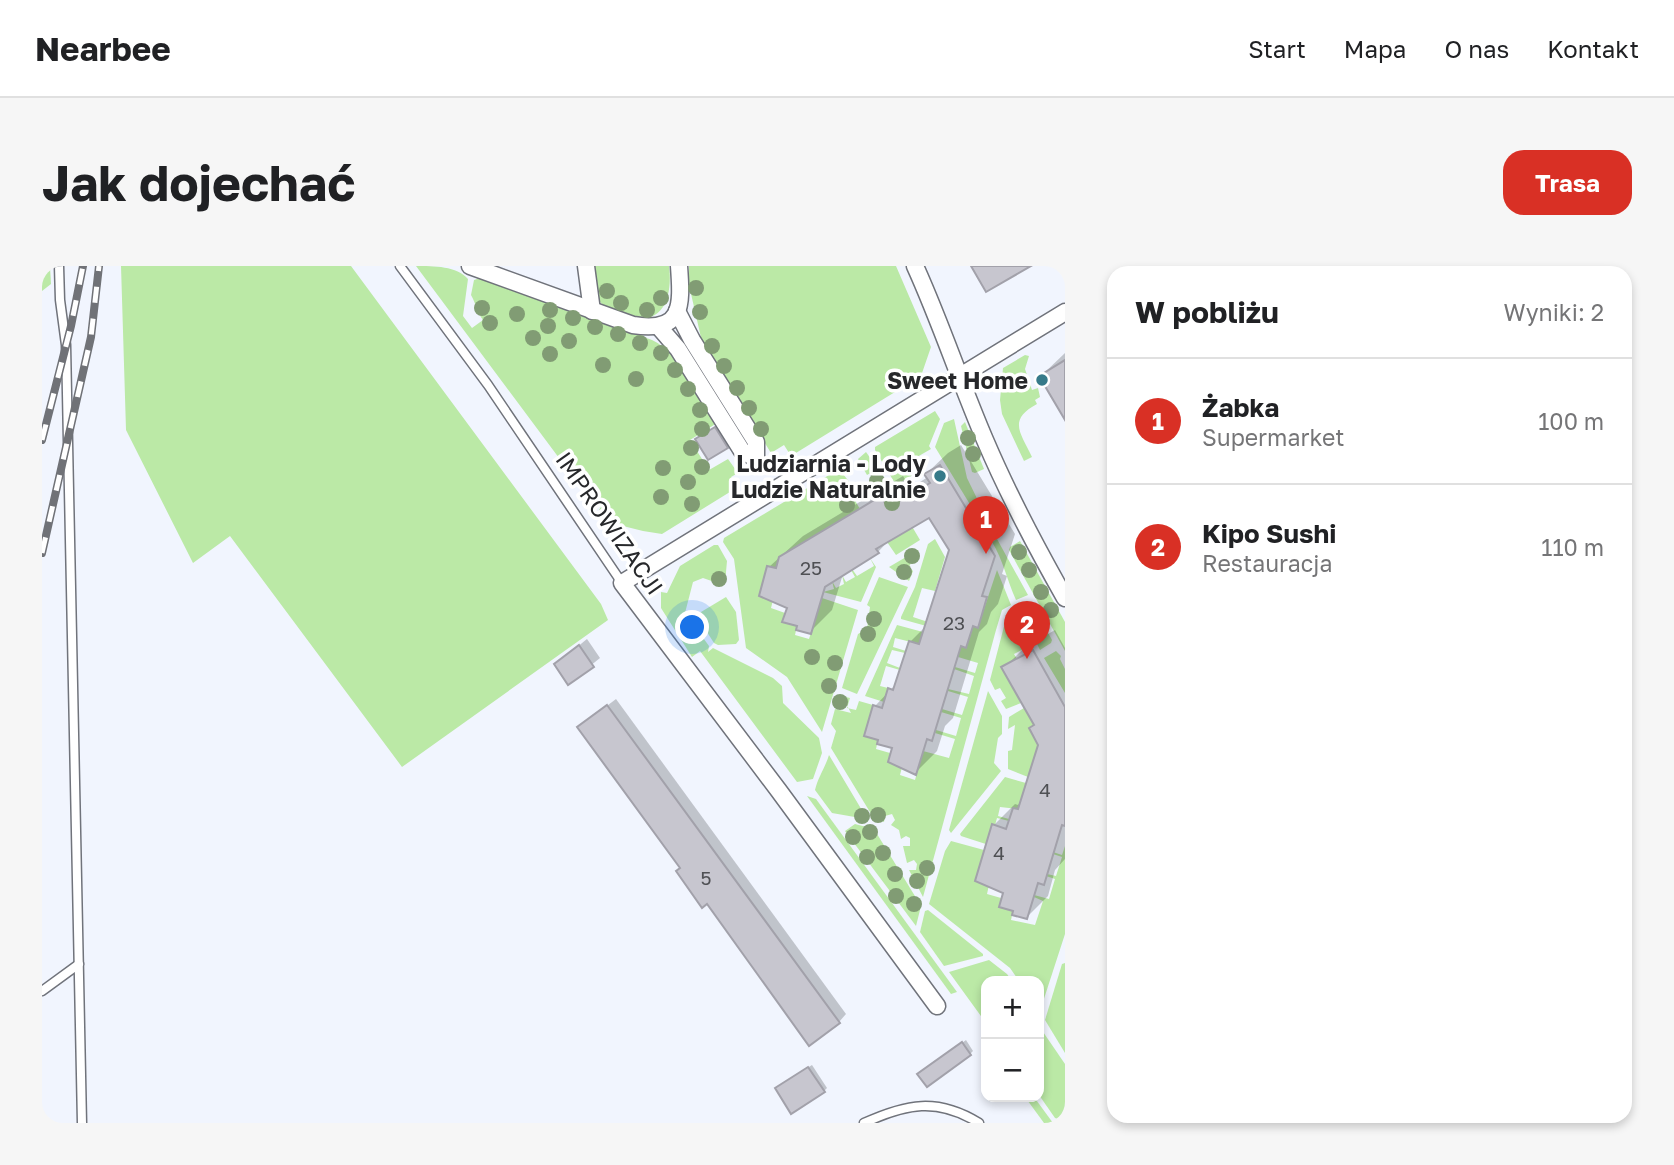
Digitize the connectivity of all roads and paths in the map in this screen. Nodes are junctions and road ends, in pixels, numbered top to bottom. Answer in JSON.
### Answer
{"nodes":[{"id":1,"x":59,"y":266,"type":"edge"},
{"id":2,"x":400,"y":266,"type":"edge"},
{"id":3,"x":470,"y":266,"type":"edge"},
{"id":4,"x":586,"y":266,"type":"edge"},
{"id":5,"x":679,"y":266,"type":"edge"},
{"id":6,"x":915,"y":266,"type":"edge"},
{"id":7,"x":592,"y":311,"type":"junction"},
{"id":8,"x":677,"y":311,"type":"junction"},
{"id":9,"x":1065,"y":313,"type":"edge"},
{"id":10,"x":659,"y":327,"type":"junction"},
{"id":11,"x":685,"y":344,"type":"junction"},
{"id":12,"x":960,"y":376,"type":"junction"},
{"id":13,"x":622,"y":583,"type":"junction"},
{"id":14,"x":1065,"y":598,"type":"edge"},
{"id":15,"x":79,"y":964,"type":"junction"},
{"id":16,"x":42,"y":991,"type":"edge"},
{"id":17,"x":936,"y":1006,"type":"dead end"},
{"id":18,"x":82,"y":1123,"type":"edge"},
{"id":19,"x":864,"y":1123,"type":"edge"},
{"id":20,"x":979,"y":1123,"type":"edge"}],
"edges":[{"from":1,"to":15,"type":"lane"},
{"from":2,"to":13,"type":"lane","name":"IMPROWIZACJI"},
{"from":3,"to":7,"type":"street"},
{"from":4,"to":7,"type":"street"},
{"from":5,"to":8,"type":"street"},
{"from":6,"to":12,"type":"street"},
{"from":7,"to":10,"type":"street"},
{"from":8,"to":10,"type":"street"},
{"from":8,"to":11,"type":"street"},
{"from":9,"to":12,"type":"street"},
{"from":10,"to":11,"type":"street"},
{"from":11,"to":11,"type":"street"},
{"from":12,"to":13,"type":"street"},
{"from":12,"to":14,"type":"street"},
{"from":13,"to":17,"type":"street","name":"IMPROWIZACJI"},
{"from":15,"to":16,"type":"lane"},
{"from":15,"to":18,"type":"lane"},
{"from":19,"to":20,"type":"lane"}]}
